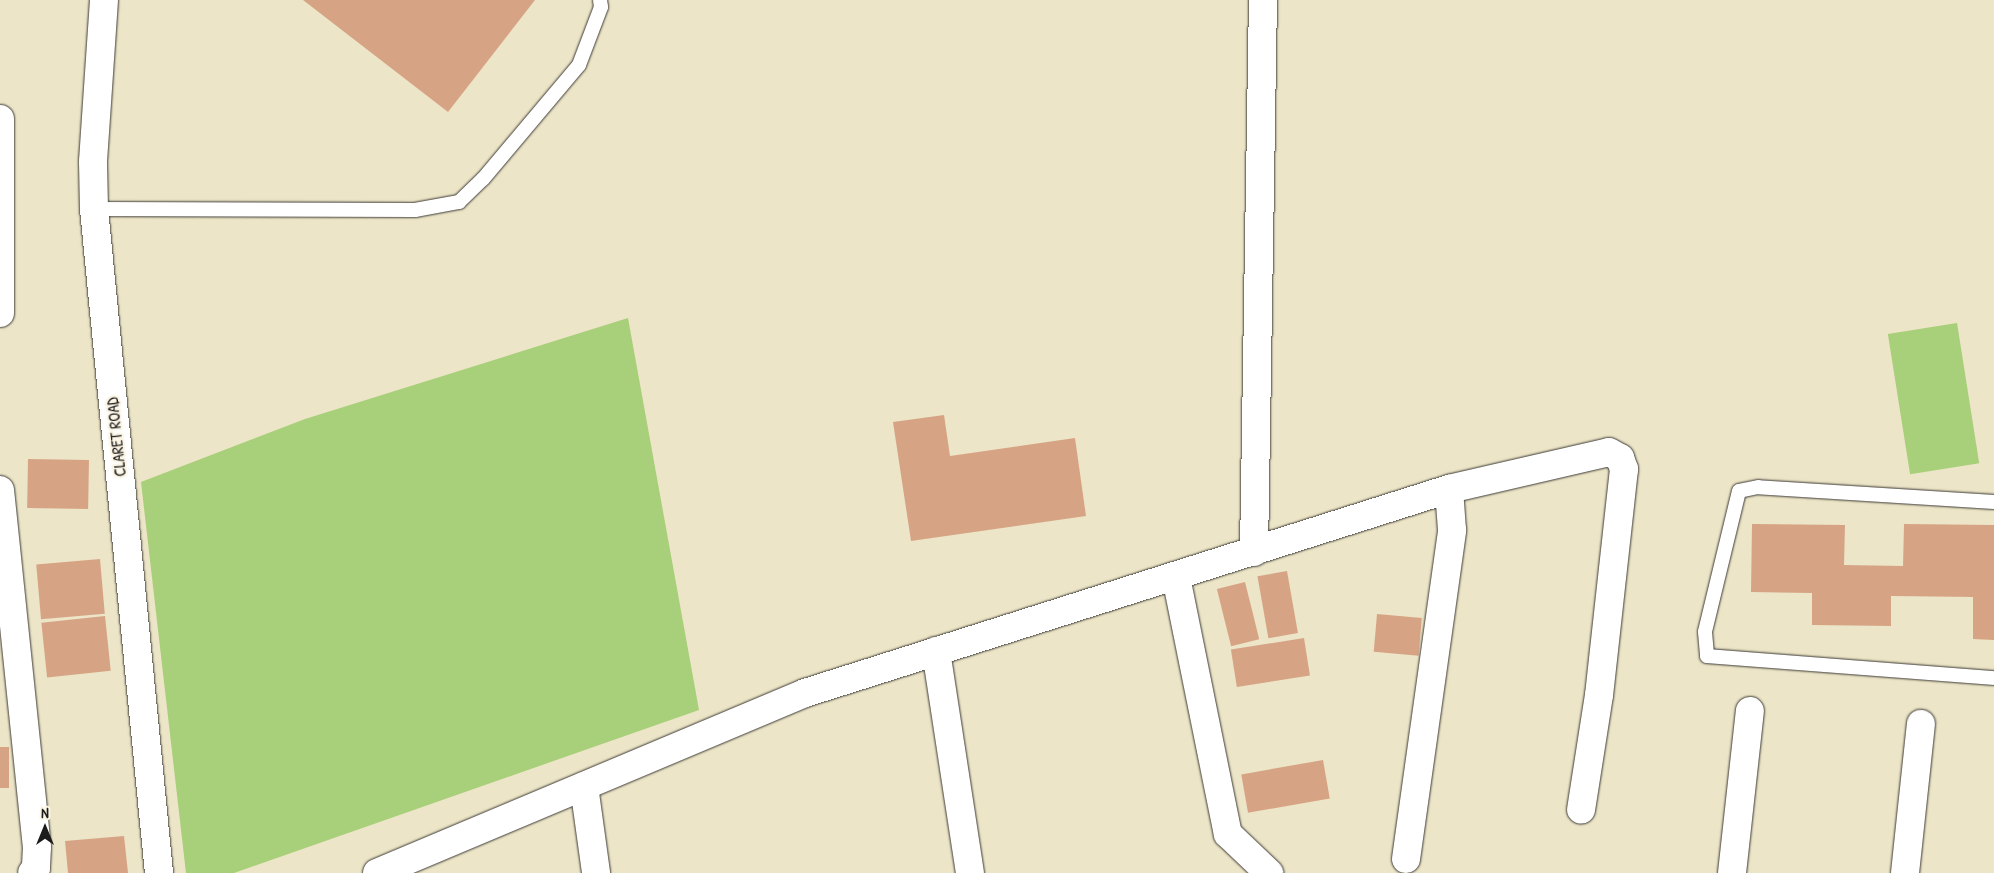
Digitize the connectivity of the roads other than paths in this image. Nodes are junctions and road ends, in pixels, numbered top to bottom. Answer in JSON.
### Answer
{"nodes":[{"id":1,"x":104,"y":0,"type":"edge"},
{"id":2,"x":600,"y":0,"type":"edge"},
{"id":3,"x":1263,"y":0,"type":"edge"},
{"id":4,"x":0,"y":119,"type":"edge"},
{"id":5,"x":94,"y":209,"type":"junction"},
{"id":6,"x":0,"y":313,"type":"edge"},
{"id":7,"x":1450,"y":489,"type":"junction"},
{"id":8,"x":0,"y":490,"type":"edge"},
{"id":9,"x":1994,"y":502,"type":"edge"},
{"id":10,"x":1254,"y":552,"type":"junction"},
{"id":11,"x":1176,"y":576,"type":"junction"},
{"id":12,"x":936,"y":651,"type":"junction"},
{"id":13,"x":1994,"y":678,"type":"edge"},
{"id":14,"x":1750,"y":711,"type":"dead end"},
{"id":15,"x":1921,"y":724,"type":"dead end"},
{"id":16,"x":584,"y":786,"type":"junction"},
{"id":17,"x":1581,"y":810,"type":"dead end"},
{"id":18,"x":1406,"y":859,"type":"dead end"},
{"id":19,"x":35,"y":871,"type":"edge"},
{"id":20,"x":159,"y":873,"type":"edge"},
{"id":21,"x":377,"y":873,"type":"edge"},
{"id":22,"x":596,"y":873,"type":"edge"},
{"id":23,"x":970,"y":873,"type":"edge"},
{"id":24,"x":1269,"y":873,"type":"edge"},
{"id":25,"x":1732,"y":873,"type":"edge"},
{"id":26,"x":1905,"y":873,"type":"edge"}],
"edges":[{"from":1,"to":5,"type":"street","name":"CLARET ROAD"},
{"from":2,"to":5,"type":"lane"},
{"from":3,"to":10,"type":"street"},
{"from":4,"to":6,"type":"street"},
{"from":5,"to":20,"type":"street","name":"CLARET ROAD"},
{"from":7,"to":10,"type":"street"},
{"from":7,"to":17,"type":"street"},
{"from":7,"to":18,"type":"street"},
{"from":8,"to":19,"type":"street"},
{"from":9,"to":13,"type":"lane"},
{"from":10,"to":11,"type":"street"},
{"from":11,"to":12,"type":"street"},
{"from":11,"to":24,"type":"street"},
{"from":12,"to":16,"type":"street"},
{"from":12,"to":23,"type":"street"},
{"from":14,"to":25,"type":"street"},
{"from":15,"to":26,"type":"street"},
{"from":16,"to":21,"type":"street"},
{"from":16,"to":22,"type":"street"}]}
